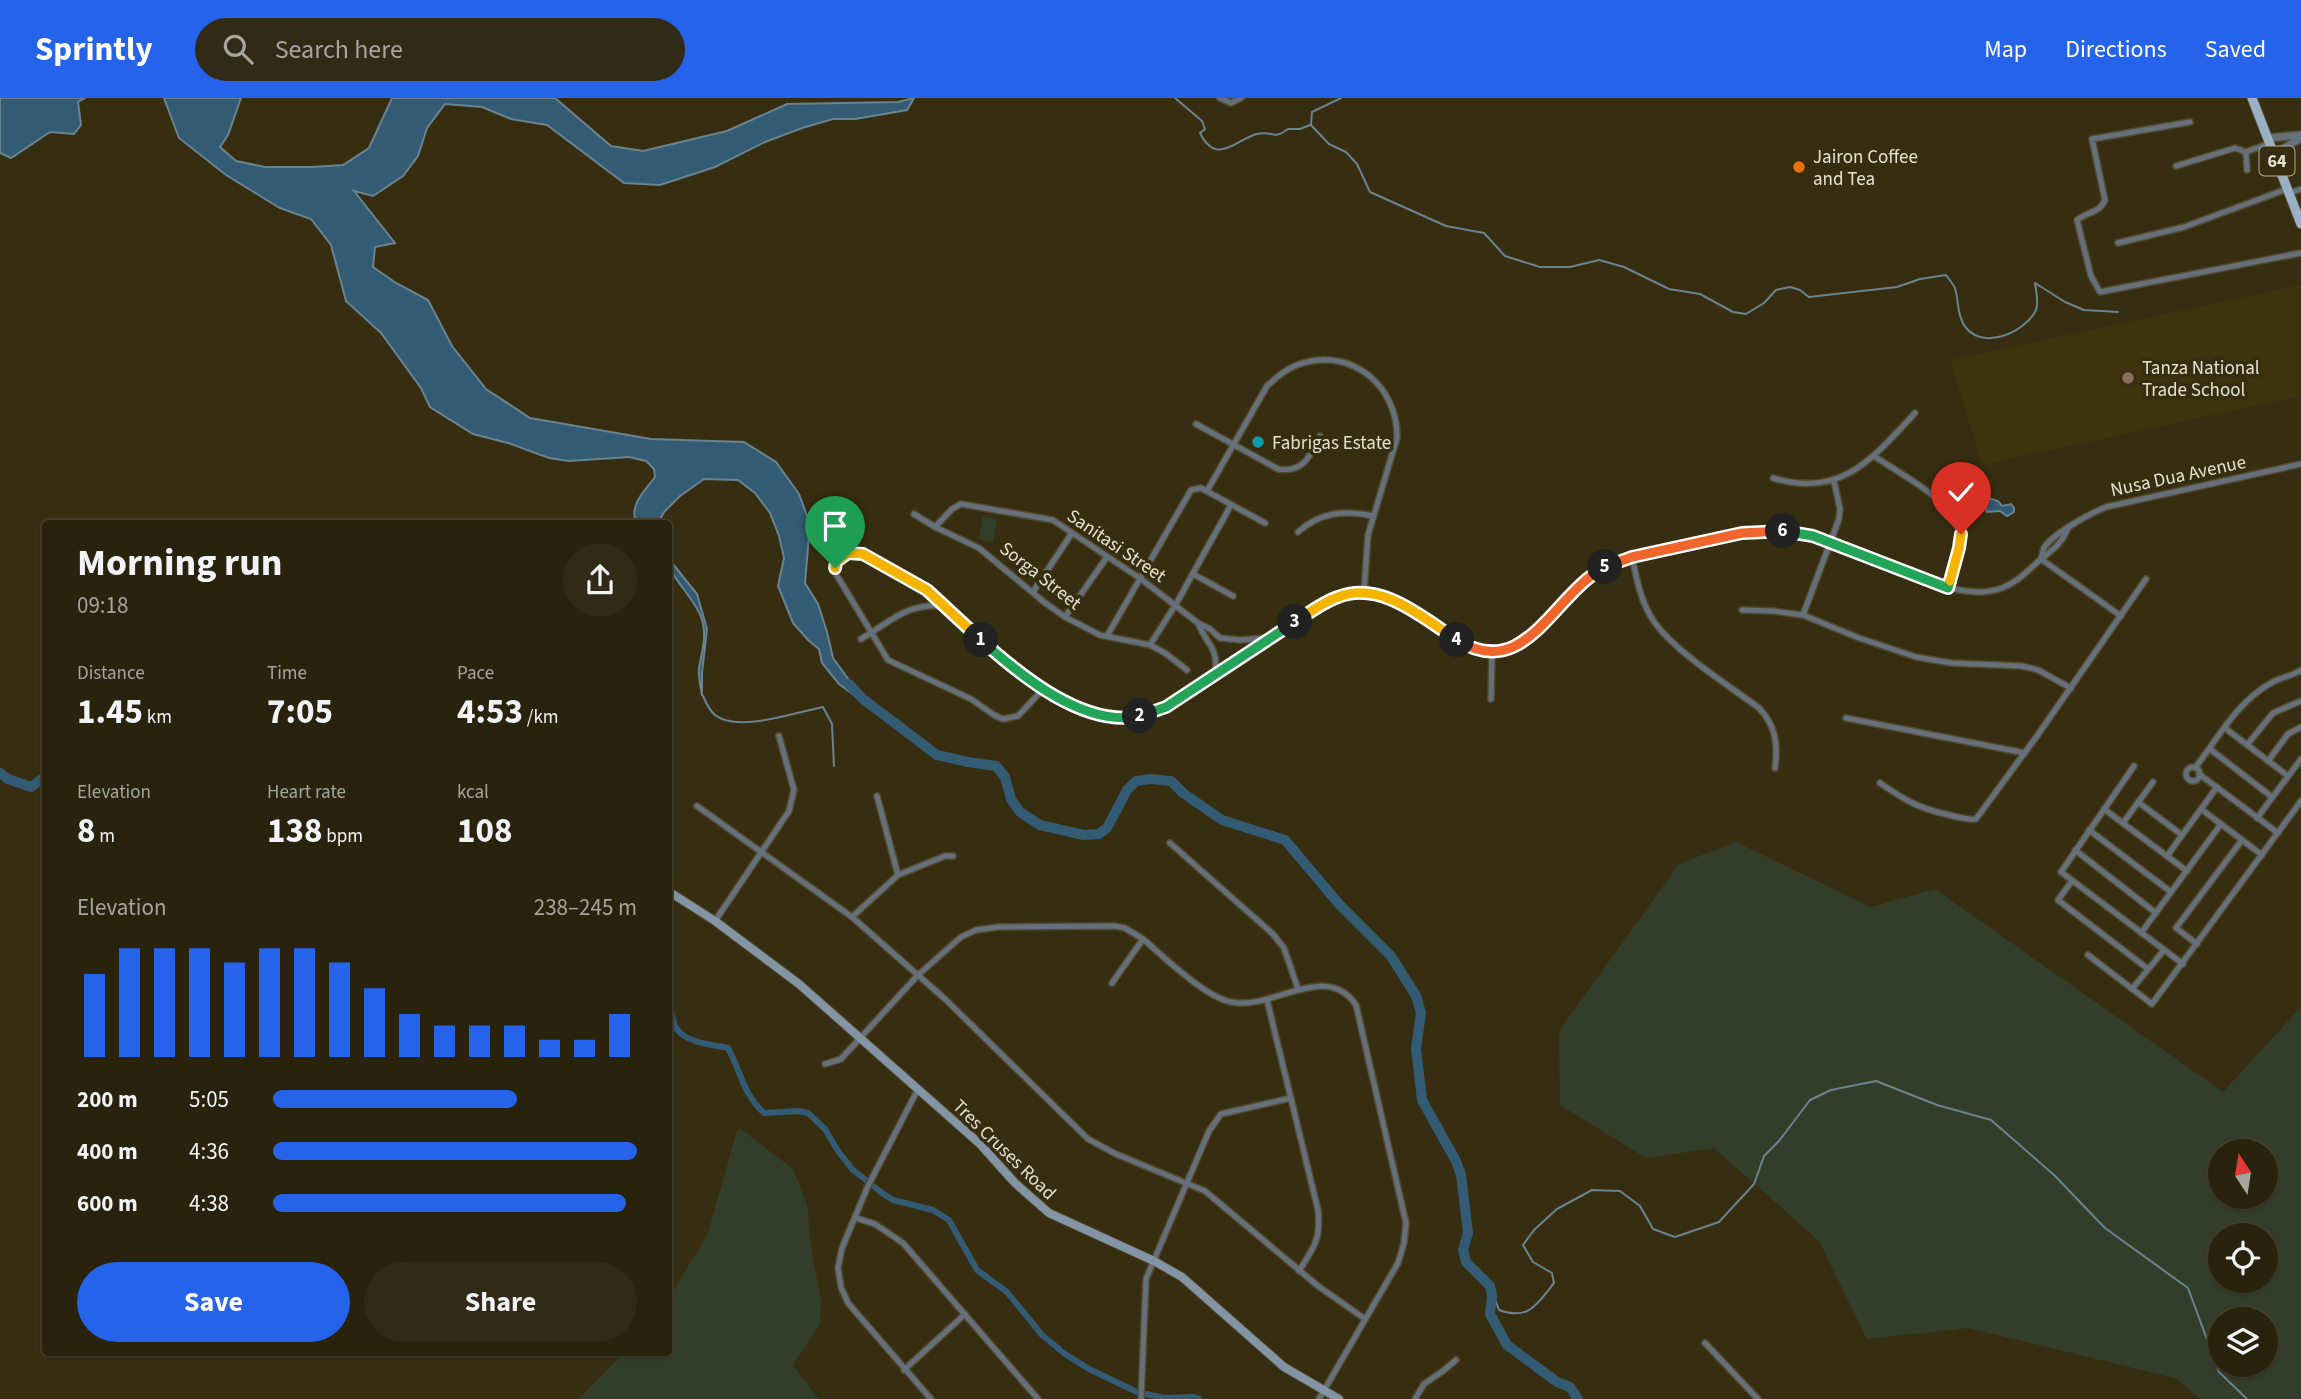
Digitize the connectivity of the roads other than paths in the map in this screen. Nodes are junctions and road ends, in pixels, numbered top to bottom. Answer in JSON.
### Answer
{"nodes":[{"id":1,"x":1220,"y":98,"type":"edge"},
{"id":2,"x":1241,"y":98,"type":"edge"},
{"id":3,"x":2252,"y":98,"type":"edge"},
{"id":4,"x":2190,"y":122,"type":"dead end"},
{"id":5,"x":2301,"y":136,"type":"edge"},
{"id":6,"x":2269,"y":141,"type":"junction"},
{"id":7,"x":2246,"y":152,"type":"junction"},
{"id":8,"x":2274,"y":154,"type":"junction"},
{"id":9,"x":2176,"y":166,"type":"dead end"},
{"id":10,"x":2247,"y":170,"type":"dead end"},
{"id":11,"x":2301,"y":189,"type":"edge"},
{"id":12,"x":2288,"y":191,"type":"junction"},
{"id":13,"x":2298,"y":209,"type":"edge"},
{"id":14,"x":2301,"y":224,"type":"edge"},
{"id":15,"x":2118,"y":243,"type":"dead end"},
{"id":16,"x":2301,"y":253,"type":"edge"},
{"id":17,"x":1915,"y":413,"type":"dead end"},
{"id":18,"x":1196,"y":424,"type":"dead end"},
{"id":19,"x":1320,"y":436,"type":"dead end"},
{"id":20,"x":1233,"y":444,"type":"junction"},
{"id":21,"x":1874,"y":456,"type":"junction"},
{"id":22,"x":2301,"y":464,"type":"edge"},
{"id":23,"x":1773,"y":478,"type":"dead end"},
{"id":24,"x":1834,"y":481,"type":"junction"},
{"id":25,"x":1208,"y":491,"type":"junction"},
{"id":26,"x":1231,"y":505,"type":"junction"},
{"id":27,"x":914,"y":514,"type":"dead end"},
{"id":28,"x":1373,"y":516,"type":"junction"},
{"id":29,"x":1265,"y":523,"type":"dead end"},
{"id":30,"x":935,"y":527,"type":"junction"},
{"id":31,"x":1298,"y":532,"type":"dead end"},
{"id":32,"x":1072,"y":533,"type":"junction"},
{"id":33,"x":1831,"y":543,"type":"junction"},
{"id":34,"x":1107,"y":557,"type":"junction"},
{"id":35,"x":1632,"y":557,"type":"junction"},
{"id":36,"x":2041,"y":559,"type":"junction"},
{"id":37,"x":1193,"y":574,"type":"junction"},
{"id":38,"x":1141,"y":579,"type":"junction"},
{"id":39,"x":2146,"y":579,"type":"dead end"},
{"id":40,"x":1948,"y":588,"type":"junction"},
{"id":41,"x":1033,"y":592,"type":"junction"},
{"id":42,"x":1364,"y":592,"type":"junction"},
{"id":43,"x":1233,"y":596,"type":"dead end"},
{"id":44,"x":1175,"y":604,"type":"junction"},
{"id":45,"x":945,"y":606,"type":"junction"},
{"id":46,"x":1742,"y":610,"type":"dead end"},
{"id":47,"x":1803,"y":615,"type":"junction"},
{"id":48,"x":2121,"y":616,"type":"junction"},
{"id":49,"x":1065,"y":617,"type":"junction"},
{"id":50,"x":1198,"y":622,"type":"junction"},
{"id":51,"x":871,"y":633,"type":"junction"},
{"id":52,"x":1107,"y":636,"type":"junction"},
{"id":53,"x":1220,"y":638,"type":"junction"},
{"id":54,"x":1268,"y":638,"type":"junction"},
{"id":55,"x":861,"y":639,"type":"dead end"},
{"id":56,"x":1150,"y":645,"type":"junction"},
{"id":57,"x":1213,"y":646,"type":"junction"},
{"id":58,"x":1492,"y":652,"type":"junction"},
{"id":59,"x":1187,"y":670,"type":"dead end"},
{"id":60,"x":2301,"y":670,"type":"edge"},
{"id":61,"x":1216,"y":674,"type":"junction"},
{"id":62,"x":2294,"y":675,"type":"junction"},
{"id":63,"x":2301,"y":678,"type":"edge"},
{"id":64,"x":1044,"y":688,"type":"junction"},
{"id":65,"x":2071,"y":688,"type":"junction"},
{"id":66,"x":1491,"y":698,"type":"dead end"},
{"id":67,"x":2301,"y":701,"type":"edge"},
{"id":68,"x":1846,"y":718,"type":"dead end"},
{"id":69,"x":2301,"y":727,"type":"edge"},
{"id":70,"x":2225,"y":729,"type":"junction"},
{"id":71,"x":779,"y":736,"type":"dead end"},
{"id":72,"x":2247,"y":745,"type":"junction"},
{"id":73,"x":2210,"y":749,"type":"junction"},
{"id":74,"x":2025,"y":752,"type":"junction"},
{"id":75,"x":2301,"y":760,"type":"edge"},
{"id":76,"x":2268,"y":761,"type":"junction"},
{"id":77,"x":2134,"y":766,"type":"dead end"},
{"id":78,"x":1775,"y":768,"type":"dead end"},
{"id":79,"x":2195,"y":768,"type":"junction"},
{"id":80,"x":2199,"y":774,"type":"junction"},
{"id":81,"x":2288,"y":776,"type":"junction"},
{"id":82,"x":2153,"y":782,"type":"dead end"},
{"id":83,"x":1880,"y":783,"type":"dead end"},
{"id":84,"x":2217,"y":788,"type":"junction"},
{"id":85,"x":877,"y":796,"type":"dead end"},
{"id":86,"x":2273,"y":797,"type":"junction"},
{"id":87,"x":2301,"y":801,"type":"edge"},
{"id":88,"x":2138,"y":802,"type":"junction"},
{"id":89,"x":697,"y":806,"type":"dead end"},
{"id":90,"x":2104,"y":808,"type":"junction"},
{"id":91,"x":2201,"y":809,"type":"junction"},
{"id":92,"x":2257,"y":818,"type":"junction"},
{"id":93,"x":2123,"y":823,"type":"junction"},
{"id":94,"x":2221,"y":824,"type":"junction"},
{"id":95,"x":2089,"y":830,"type":"junction"},
{"id":96,"x":2278,"y":833,"type":"junction"},
{"id":97,"x":2182,"y":835,"type":"junction"},
{"id":98,"x":2242,"y":840,"type":"junction"},
{"id":99,"x":1170,"y":843,"type":"dead end"},
{"id":100,"x":2075,"y":850,"type":"junction"},
{"id":101,"x":763,"y":852,"type":"junction"},
{"id":102,"x":2262,"y":855,"type":"junction"},
{"id":103,"x":953,"y":856,"type":"dead end"},
{"id":104,"x":2167,"y":856,"type":"junction"},
{"id":105,"x":2187,"y":871,"type":"junction"},
{"id":106,"x":898,"y":875,"type":"junction"},
{"id":107,"x":2072,"y":881,"type":"junction"},
{"id":108,"x":2171,"y":892,"type":"junction"},
{"id":109,"x":672,"y":894,"type":"edge"},
{"id":110,"x":2156,"y":913,"type":"junction"},
{"id":111,"x":852,"y":917,"type":"junction"},
{"id":112,"x":715,"y":921,"type":"junction"},
{"id":113,"x":2141,"y":933,"type":"junction"},
{"id":114,"x":1143,"y":939,"type":"junction"},
{"id":115,"x":2196,"y":944,"type":"junction"},
{"id":116,"x":2164,"y":950,"type":"junction"},
{"id":117,"x":2088,"y":955,"type":"dead end"},
{"id":118,"x":2183,"y":964,"type":"junction"},
{"id":119,"x":2148,"y":970,"type":"junction"},
{"id":120,"x":918,"y":975,"type":"junction"},
{"id":121,"x":1112,"y":983,"type":"dead end"},
{"id":122,"x":1297,"y":989,"type":"junction"},
{"id":123,"x":2132,"y":989,"type":"junction"},
{"id":124,"x":1267,"y":1000,"type":"junction"},
{"id":125,"x":861,"y":1040,"type":"junction"},
{"id":126,"x":824,"y":1065,"type":"dead end"},
{"id":127,"x":918,"y":1089,"type":"junction"},
{"id":128,"x":1291,"y":1098,"type":"junction"},
{"id":129,"x":1188,"y":1182,"type":"junction"},
{"id":130,"x":856,"y":1218,"type":"junction"},
{"id":131,"x":1154,"y":1261,"type":"junction"},
{"id":132,"x":1299,"y":1271,"type":"junction"},
{"id":133,"x":965,"y":1314,"type":"junction"},
{"id":134,"x":1365,"y":1319,"type":"junction"},
{"id":135,"x":1705,"y":1343,"type":"dead end"},
{"id":136,"x":1456,"y":1360,"type":"dead end"},
{"id":137,"x":905,"y":1370,"type":"junction"},
{"id":138,"x":1324,"y":1390,"type":"junction"},
{"id":139,"x":931,"y":1399,"type":"edge"},
{"id":140,"x":1038,"y":1399,"type":"edge"},
{"id":141,"x":1141,"y":1399,"type":"edge"},
{"id":142,"x":1319,"y":1399,"type":"edge"},
{"id":143,"x":1339,"y":1399,"type":"edge"},
{"id":144,"x":1415,"y":1399,"type":"edge"},
{"id":145,"x":1758,"y":1399,"type":"edge"}],
"edges":[{"from":1,"to":2,"type":"street"},
{"from":3,"to":6,"type":"main road","number":"64"},
{"from":4,"to":16,"type":"street"},
{"from":5,"to":6,"type":"street"},
{"from":5,"to":8,"type":"street"},
{"from":6,"to":7,"type":"street"},
{"from":6,"to":8,"type":"main road","number":"64"},
{"from":7,"to":9,"type":"street"},
{"from":7,"to":10,"type":"street"},
{"from":8,"to":12,"type":"main road","number":"64"},
{"from":11,"to":12,"type":"street"},
{"from":12,"to":13,"type":"main road","number":"64"},
{"from":12,"to":15,"type":"street"},
{"from":13,"to":14,"type":"main road","number":"64"},
{"from":17,"to":21,"type":"street"},
{"from":18,"to":20,"type":"street"},
{"from":19,"to":20,"type":"street"},
{"from":20,"to":25,"type":"street"},
{"from":20,"to":28,"type":"street"},
{"from":21,"to":24,"type":"street"},
{"from":21,"to":40,"type":"street"},
{"from":22,"to":36,"type":"street","name":"Nusa Dua Avenue"},
{"from":23,"to":24,"type":"street"},
{"from":24,"to":33,"type":"street"},
{"from":25,"to":26,"type":"street"},
{"from":25,"to":38,"type":"street"},
{"from":26,"to":29,"type":"street"},
{"from":26,"to":37,"type":"street"},
{"from":27,"to":30,"type":"street","name":"Sorga Street"},
{"from":28,"to":31,"type":"street"},
{"from":28,"to":42,"type":"street"},
{"from":30,"to":32,"type":"street","name":"Sanitasi Street"},
{"from":30,"to":41,"type":"street","name":"Sorga Street"},
{"from":32,"to":34,"type":"street","name":"Sanitasi Street"},
{"from":32,"to":41,"type":"street"},
{"from":33,"to":35,"type":"street","name":"Nusa Dua Avenue"},
{"from":33,"to":40,"type":"street","name":"Nusa Dua Avenue"},
{"from":33,"to":47,"type":"street"},
{"from":34,"to":38,"type":"street","name":"Sanitasi Street"},
{"from":34,"to":49,"type":"street"},
{"from":35,"to":58,"type":"street","name":"Nusa Dua Avenue"},
{"from":35,"to":78,"type":"street"},
{"from":36,"to":40,"type":"street","name":"Nusa Dua Avenue"},
{"from":36,"to":48,"type":"street"},
{"from":37,"to":43,"type":"street"},
{"from":37,"to":44,"type":"street"},
{"from":38,"to":44,"type":"street","name":"Sanitasi Street"},
{"from":38,"to":52,"type":"street"},
{"from":39,"to":48,"type":"street"},
{"from":41,"to":49,"type":"street","name":"Sorga Street"},
{"from":42,"to":54,"type":"street"},
{"from":42,"to":58,"type":"street"},
{"from":44,"to":50,"type":"street","name":"Sanitasi Street"},
{"from":44,"to":56,"type":"street"},
{"from":45,"to":51,"type":"street"},
{"from":45,"to":51,"type":"street"},
{"from":45,"to":64,"type":"street"},
{"from":46,"to":47,"type":"street"},
{"from":47,"to":65,"type":"street"},
{"from":48,"to":65,"type":"street"},
{"from":49,"to":52,"type":"street","name":"Sorga Street"},
{"from":50,"to":53,"type":"street","name":"Sanitasi Street"},
{"from":50,"to":57,"type":"street","name":"Sanitasi Street"},
{"from":51,"to":55,"type":"street"},
{"from":51,"to":64,"type":"street"},
{"from":52,"to":56,"type":"street","name":"Sorga Street"},
{"from":53,"to":54,"type":"street"},
{"from":53,"to":57,"type":"street"},
{"from":54,"to":61,"type":"street"},
{"from":56,"to":59,"type":"street","name":"Sorga Street"},
{"from":57,"to":61,"type":"street","name":"Sanitasi Street"},
{"from":58,"to":66,"type":"street"},
{"from":60,"to":62,"type":"street"},
{"from":61,"to":64,"type":"street"},
{"from":62,"to":63,"type":"street"},
{"from":62,"to":70,"type":"street"},
{"from":65,"to":74,"type":"street"},
{"from":67,"to":72,"type":"street"},
{"from":68,"to":74,"type":"street"},
{"from":69,"to":76,"type":"street"},
{"from":70,"to":72,"type":"street"},
{"from":70,"to":73,"type":"street"},
{"from":71,"to":101,"type":"street"},
{"from":72,"to":76,"type":"street"},
{"from":73,"to":79,"type":"street"},
{"from":73,"to":86,"type":"street"},
{"from":74,"to":83,"type":"street"},
{"from":75,"to":81,"type":"street"},
{"from":76,"to":81,"type":"street"},
{"from":77,"to":90,"type":"street"},
{"from":79,"to":80,"type":"street"},
{"from":79,"to":80,"type":"street"},
{"from":80,"to":84,"type":"street"},
{"from":81,"to":86,"type":"street"},
{"from":82,"to":88,"type":"street"},
{"from":84,"to":91,"type":"street"},
{"from":84,"to":92,"type":"street"},
{"from":85,"to":106,"type":"street"},
{"from":86,"to":92,"type":"street"},
{"from":87,"to":96,"type":"street"},
{"from":88,"to":93,"type":"street"},
{"from":88,"to":97,"type":"street"},
{"from":89,"to":101,"type":"street"},
{"from":90,"to":93,"type":"street"},
{"from":90,"to":95,"type":"street"},
{"from":91,"to":94,"type":"street"},
{"from":91,"to":97,"type":"street"},
{"from":92,"to":96,"type":"street"},
{"from":93,"to":104,"type":"street"},
{"from":94,"to":98,"type":"street"},
{"from":94,"to":105,"type":"street"},
{"from":95,"to":100,"type":"street"},
{"from":95,"to":108,"type":"street"},
{"from":96,"to":102,"type":"street"},
{"from":97,"to":104,"type":"street"},
{"from":98,"to":102,"type":"street"},
{"from":98,"to":115,"type":"street"},
{"from":99,"to":122,"type":"street"},
{"from":100,"to":107,"type":"street"},
{"from":100,"to":110,"type":"street"},
{"from":101,"to":111,"type":"street"},
{"from":101,"to":112,"type":"street"},
{"from":102,"to":115,"type":"street"},
{"from":103,"to":106,"type":"street"},
{"from":104,"to":105,"type":"street"},
{"from":105,"to":108,"type":"street"},
{"from":106,"to":111,"type":"street"},
{"from":107,"to":113,"type":"street"},
{"from":107,"to":119,"type":"street"},
{"from":108,"to":110,"type":"street"},
{"from":109,"to":112,"type":"main road","name":"Tres Cruses Road"},
{"from":110,"to":113,"type":"street"},
{"from":111,"to":120,"type":"street"},
{"from":112,"to":125,"type":"main road","name":"Tres Cruses Road"},
{"from":113,"to":116,"type":"street"},
{"from":114,"to":120,"type":"street"},
{"from":114,"to":121,"type":"street"},
{"from":114,"to":124,"type":"street"},
{"from":115,"to":118,"type":"street"},
{"from":116,"to":118,"type":"street"},
{"from":116,"to":119,"type":"street"},
{"from":117,"to":123,"type":"street"},
{"from":118,"to":123,"type":"street"},
{"from":119,"to":123,"type":"street"},
{"from":120,"to":125,"type":"street"},
{"from":120,"to":129,"type":"street"},
{"from":122,"to":124,"type":"street"},
{"from":122,"to":134,"type":"street"},
{"from":124,"to":128,"type":"street"},
{"from":125,"to":126,"type":"street"},
{"from":125,"to":127,"type":"main road","name":"Tres Cruses Road"},
{"from":127,"to":130,"type":"street"},
{"from":127,"to":131,"type":"main road","name":"Tres Cruses Road"},
{"from":128,"to":129,"type":"street"},
{"from":128,"to":132,"type":"street"},
{"from":129,"to":131,"type":"street"},
{"from":129,"to":132,"type":"street"},
{"from":130,"to":133,"type":"street"},
{"from":130,"to":137,"type":"street"},
{"from":131,"to":138,"type":"main road","name":"Tres Cruses Road"},
{"from":131,"to":141,"type":"street"},
{"from":132,"to":134,"type":"street"},
{"from":133,"to":137,"type":"street"},
{"from":133,"to":140,"type":"street"},
{"from":134,"to":138,"type":"street"},
{"from":135,"to":145,"type":"street"},
{"from":136,"to":144,"type":"street"},
{"from":137,"to":139,"type":"street"},
{"from":138,"to":142,"type":"street"},
{"from":138,"to":143,"type":"main road","name":"Tres Cruses Road"}]}
